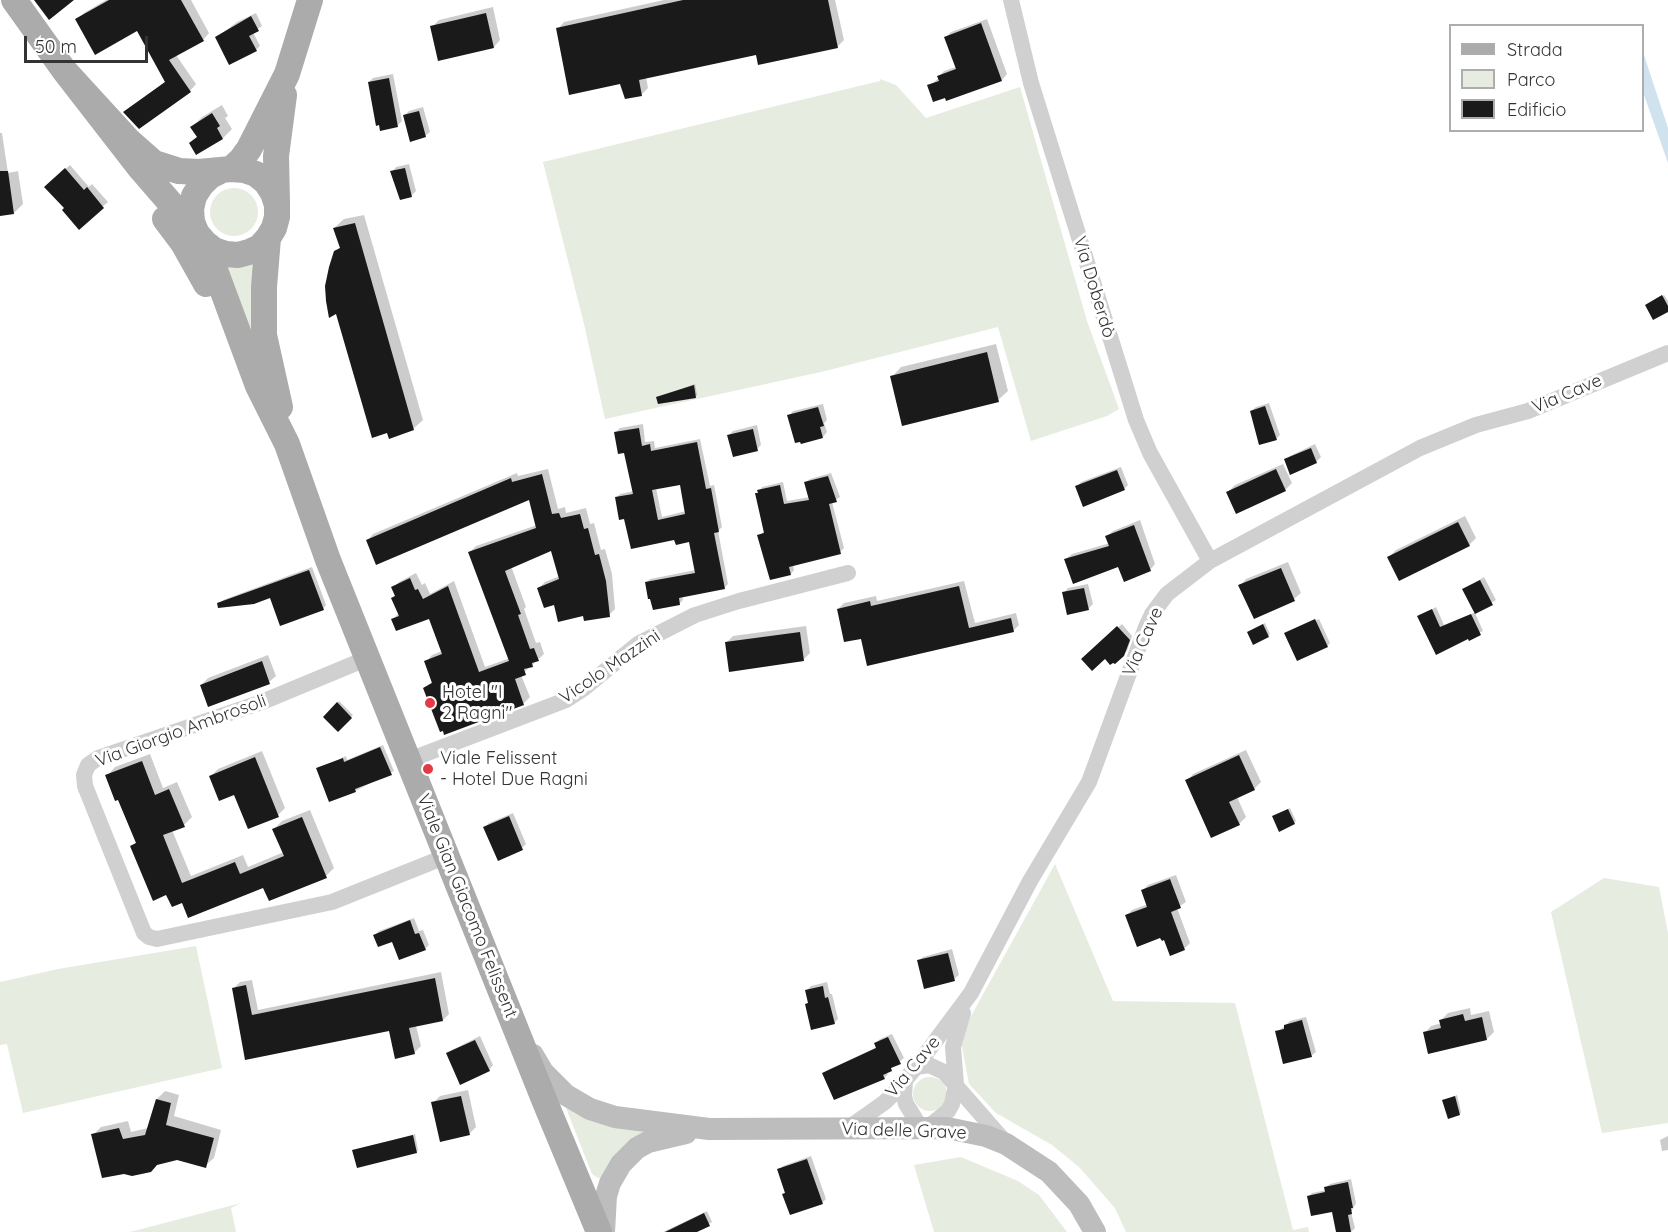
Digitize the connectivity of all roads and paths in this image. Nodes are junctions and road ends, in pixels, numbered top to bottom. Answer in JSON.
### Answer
{"nodes":[{"id":1,"x":14,"y":0,"type":"edge"},
{"id":2,"x":310,"y":0,"type":"edge"},
{"id":3,"x":1011,"y":0,"type":"edge"},
{"id":4,"x":64,"y":70,"type":"junction"},
{"id":5,"x":287,"y":74,"type":"junction"},
{"id":6,"x":227,"y":170,"type":"junction"},
{"id":7,"x":277,"y":205,"type":"junction"},
{"id":8,"x":268,"y":238,"type":"junction"},
{"id":9,"x":201,"y":239,"type":"junction"},
{"id":10,"x":1668,"y":353,"type":"edge"},
{"id":11,"x":258,"y":386,"type":"junction"},
{"id":12,"x":287,"y":444,"type":"junction"},
{"id":13,"x":1210,"y":561,"type":"junction"},
{"id":14,"x":848,"y":573,"type":"dead end"},
{"id":15,"x":368,"y":658,"type":"junction"},
{"id":16,"x":409,"y":760,"type":"junction"},
{"id":17,"x":447,"y":856,"type":"junction"},
{"id":18,"x":972,"y":993,"type":"junction"},
{"id":19,"x":516,"y":1026,"type":"junction"},
{"id":20,"x":916,"y":1067,"type":"junction"},
{"id":21,"x":905,"y":1081,"type":"junction"},
{"id":22,"x":956,"y":1085,"type":"junction"},
{"id":23,"x":924,"y":1128,"type":"junction"},
{"id":24,"x":709,"y":1129,"type":"junction"},
{"id":25,"x":847,"y":1129,"type":"junction"},
{"id":26,"x":1006,"y":1144,"type":"junction"},
{"id":27,"x":599,"y":1232,"type":"edge"},
{"id":28,"x":604,"y":1232,"type":"edge"},
{"id":29,"x":1095,"y":1232,"type":"edge"}],
"edges":[{"from":1,"to":4,"type":"main road","name":"Viale Gian Giacomo Felissent"},
{"from":2,"to":5,"type":"main road"},
{"from":3,"to":13,"type":"street","name":"Via Doberdò"},
{"from":4,"to":6,"type":"main road","name":"Viale Gian Giacomo Felissent"},
{"from":4,"to":9,"type":"main road","name":"Viale Gian Giacomo Felissent"},
{"from":4,"to":11,"type":"main road"},
{"from":5,"to":6,"type":"main road"},
{"from":5,"to":7,"type":"main road"},
{"from":6,"to":7,"type":"main road","name":"Viale Gian Giacomo Felissent"},
{"from":6,"to":9,"type":"main road","name":"Viale Gian Giacomo Felissent"},
{"from":7,"to":8,"type":"main road","name":"Viale Gian Giacomo Felissent"},
{"from":8,"to":9,"type":"main road","name":"Viale Gian Giacomo Felissent"},
{"from":8,"to":12,"type":"main road","name":"Viale Gian Giacomo Felissent"},
{"from":9,"to":11,"type":"main road","name":"Viale Gian Giacomo Felissent"},
{"from":10,"to":13,"type":"street","name":"Via Cave"},
{"from":11,"to":12,"type":"main road","name":"Viale Gian Giacomo Felissent"},
{"from":12,"to":15,"type":"main road","name":"Viale Gian Giacomo Felissent"},
{"from":13,"to":18,"type":"street","name":"Via Cave"},
{"from":14,"to":16,"type":"street","name":"Vicolo Mazzini"},
{"from":15,"to":16,"type":"main road","name":"Viale Gian Giacomo Felissent"},
{"from":15,"to":17,"type":"street","name":"Via Giorgio Ambrosoli"},
{"from":16,"to":17,"type":"main road","name":"Viale Gian Giacomo Felissent"},
{"from":17,"to":19,"type":"main road","name":"Viale Gian Giacomo Felissent"},
{"from":18,"to":20,"type":"street","name":"Via Cave"},
{"from":18,"to":22,"type":"street"},
{"from":19,"to":24,"type":"main road","name":"Via delle Grave"},
{"from":19,"to":27,"type":"main road","name":"Viale Gian Giacomo Felissent"},
{"from":20,"to":21,"type":"street","name":"Via Cave"},
{"from":20,"to":22,"type":"street"},
{"from":21,"to":23,"type":"street"},
{"from":21,"to":25,"type":"street","name":"Via Cave"},
{"from":22,"to":23,"type":"street"},
{"from":22,"to":26,"type":"street"},
{"from":23,"to":25,"type":"main road","name":"Via delle Grave"},
{"from":23,"to":26,"type":"main road","name":"Via delle Grave"},
{"from":24,"to":25,"type":"main road","name":"Via delle Grave"},
{"from":24,"to":28,"type":"main road","name":"Via delle Grave"},
{"from":26,"to":29,"type":"main road","name":"Via delle Grave"}]}
